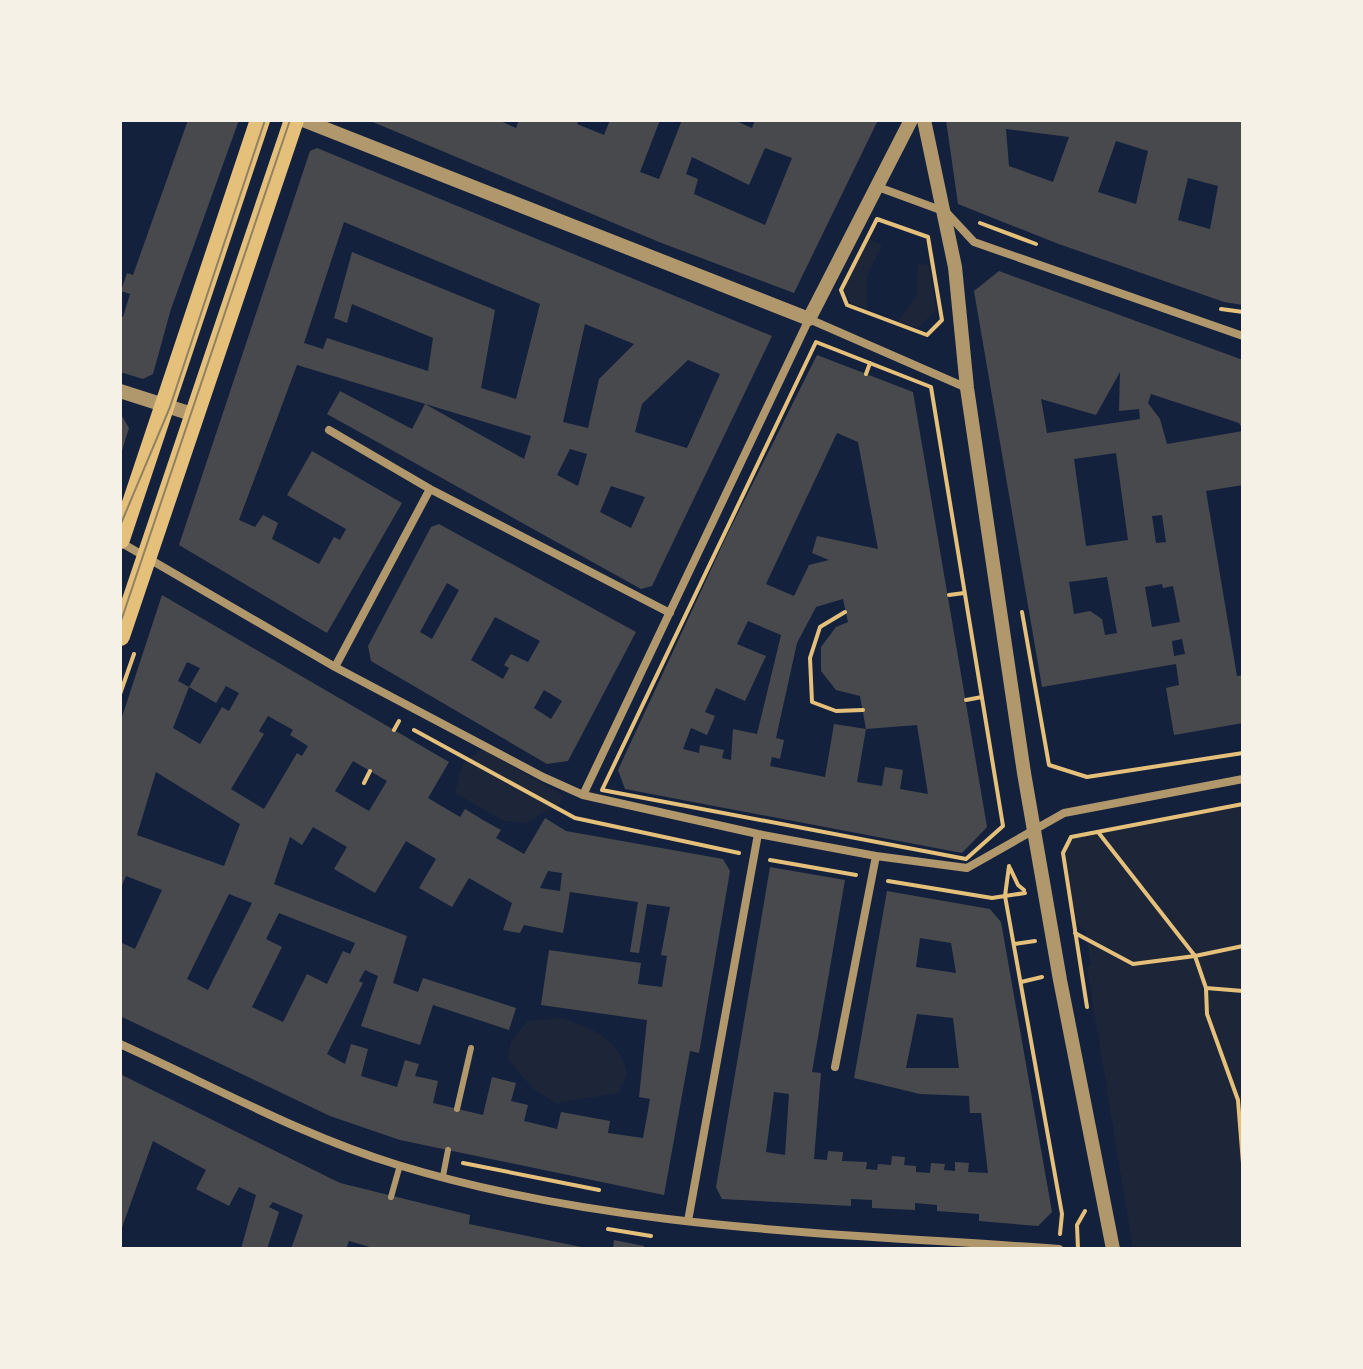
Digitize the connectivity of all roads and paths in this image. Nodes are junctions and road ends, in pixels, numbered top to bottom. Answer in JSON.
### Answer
{"nodes":[{"id":1,"x":260,"y":120,"type":"edge"},
{"id":2,"x":294,"y":120,"type":"edge"},
{"id":3,"x":303,"y":120,"type":"edge"},
{"id":4,"x":911,"y":120,"type":"edge"},
{"id":5,"x":924,"y":120,"type":"edge"},
{"id":6,"x":878,"y":187,"type":"junction"},
{"id":7,"x":946,"y":212,"type":"junction"},
{"id":8,"x":877,"y":219,"type":"dead end"},
{"id":9,"x":841,"y":290,"type":"dead end"},
{"id":10,"x":809,"y":319,"type":"junction"},
{"id":11,"x":1243,"y":336,"type":"edge"},
{"id":12,"x":816,"y":342,"type":"dead end"},
{"id":13,"x":870,"y":363,"type":"junction"},
{"id":14,"x":866,"y":374,"type":"dead end"},
{"id":15,"x":967,"y":388,"type":"junction"},
{"id":16,"x":120,"y":391,"type":"edge"},
{"id":17,"x":165,"y":405,"type":"junction"},
{"id":18,"x":195,"y":415,"type":"junction"},
{"id":19,"x":329,"y":430,"type":"dead end"},
{"id":20,"x":430,"y":489,"type":"junction"},
{"id":21,"x":120,"y":540,"type":"edge"},
{"id":22,"x":147,"y":558,"type":"junction"},
{"id":23,"x":964,"y":593,"type":"junction"},
{"id":24,"x":949,"y":595,"type":"dead end"},
{"id":25,"x":845,"y":612,"type":"dead end"},
{"id":26,"x":670,"y":613,"type":"junction"},
{"id":27,"x":120,"y":636,"type":"edge"},
{"id":28,"x":335,"y":667,"type":"junction"},
{"id":29,"x":982,"y":697,"type":"junction"},
{"id":30,"x":966,"y":700,"type":"dead end"},
{"id":31,"x":863,"y":710,"type":"dead end"},
{"id":32,"x":399,"y":721,"type":"dead end"},
{"id":33,"x":394,"y":730,"type":"dead end"},
{"id":34,"x":1243,"y":753,"type":"edge"},
{"id":35,"x":1049,"y":765,"type":"dead end"},
{"id":36,"x":370,"y":771,"type":"dead end"},
{"id":37,"x":1243,"y":779,"type":"edge"},
{"id":38,"x":364,"y":783,"type":"dead end"},
{"id":39,"x":583,"y":795,"type":"junction"},
{"id":40,"x":1243,"y":804,"type":"edge"},
{"id":41,"x":1003,"y":826,"type":"dead end"},
{"id":42,"x":1036,"y":831,"type":"junction"},
{"id":43,"x":1098,"y":832,"type":"junction"},
{"id":44,"x":758,"y":834,"type":"junction"},
{"id":45,"x":876,"y":856,"type":"junction"},
{"id":46,"x":1009,"y":866,"type":"dead end"},
{"id":47,"x":1028,"y":893,"type":"dead end"},
{"id":48,"x":1005,"y":896,"type":"junction"},
{"id":49,"x":1044,"y":940,"type":"dead end"},
{"id":50,"x":1014,"y":944,"type":"junction"},
{"id":51,"x":1243,"y":946,"type":"edge"},
{"id":52,"x":1195,"y":956,"type":"junction"},
{"id":53,"x":1050,"y":975,"type":"dead end"},
{"id":54,"x":1021,"y":982,"type":"junction"},
{"id":55,"x":1206,"y":988,"type":"junction"},
{"id":56,"x":1243,"y":991,"type":"edge"},
{"id":57,"x":120,"y":1044,"type":"edge"},
{"id":58,"x":471,"y":1048,"type":"dead end"},
{"id":59,"x":835,"y":1067,"type":"dead end"},
{"id":60,"x":1241,"y":1101,"type":"edge"},
{"id":61,"x":457,"y":1109,"type":"dead end"},
{"id":62,"x":448,"y":1150,"type":"dead end"},
{"id":63,"x":446,"y":1159,"type":"junction"},
{"id":64,"x":1243,"y":1163,"type":"edge"},
{"id":65,"x":400,"y":1165,"type":"junction"},
{"id":66,"x":443,"y":1176,"type":"junction"},
{"id":67,"x":606,"y":1192,"type":"dead end"},
{"id":68,"x":391,"y":1197,"type":"dead end"},
{"id":69,"x":688,"y":1221,"type":"junction"},
{"id":70,"x":1077,"y":1225,"type":"dead end"},
{"id":71,"x":1060,"y":1235,"type":"dead end"},
{"id":72,"x":1059,"y":1249,"type":"edge"},
{"id":73,"x":1078,"y":1249,"type":"edge"},
{"id":74,"x":1113,"y":1249,"type":"edge"}],
"edges":[{"from":1,"to":17,"type":"main road"},
{"from":2,"to":18,"type":"main road"},
{"from":3,"to":10,"type":"street"},
{"from":4,"to":6,"type":"street"},
{"from":5,"to":7,"type":"street"},
{"from":6,"to":7,"type":"street"},
{"from":6,"to":10,"type":"street"},
{"from":7,"to":11,"type":"street"},
{"from":7,"to":15,"type":"street"},
{"from":8,"to":9,"type":"path"},
{"from":10,"to":15,"type":"street"},
{"from":10,"to":26,"type":"street"},
{"from":12,"to":13,"type":"path"},
{"from":13,"to":14,"type":"path"},
{"from":13,"to":23,"type":"path"},
{"from":15,"to":42,"type":"street"},
{"from":16,"to":17,"type":"street"},
{"from":17,"to":18,"type":"street"},
{"from":17,"to":21,"type":"main road"},
{"from":18,"to":22,"type":"main road"},
{"from":19,"to":20,"type":"street"},
{"from":20,"to":26,"type":"street"},
{"from":20,"to":28,"type":"street"},
{"from":21,"to":22,"type":"street"},
{"from":22,"to":27,"type":"main road"},
{"from":22,"to":28,"type":"street"},
{"from":23,"to":24,"type":"path"},
{"from":23,"to":29,"type":"path"},
{"from":25,"to":31,"type":"path"},
{"from":26,"to":39,"type":"street"},
{"from":28,"to":39,"type":"street"},
{"from":29,"to":30,"type":"path"},
{"from":29,"to":41,"type":"path"},
{"from":32,"to":33,"type":"path"},
{"from":34,"to":35,"type":"path"},
{"from":36,"to":38,"type":"path"},
{"from":37,"to":42,"type":"street"},
{"from":39,"to":44,"type":"street"},
{"from":40,"to":43,"type":"path"},
{"from":42,"to":45,"type":"street"},
{"from":42,"to":74,"type":"street"},
{"from":43,"to":52,"type":"path"},
{"from":43,"to":52,"type":"path"},
{"from":44,"to":45,"type":"street"},
{"from":44,"to":69,"type":"street"},
{"from":45,"to":59,"type":"street"},
{"from":46,"to":48,"type":"path"},
{"from":47,"to":48,"type":"path"},
{"from":48,"to":50,"type":"path"},
{"from":49,"to":50,"type":"path"},
{"from":50,"to":54,"type":"path"},
{"from":51,"to":52,"type":"path"},
{"from":52,"to":55,"type":"path"},
{"from":53,"to":54,"type":"path"},
{"from":54,"to":71,"type":"path"},
{"from":55,"to":56,"type":"path"},
{"from":55,"to":60,"type":"path"},
{"from":57,"to":65,"type":"street"},
{"from":58,"to":61,"type":"lane"},
{"from":60,"to":64,"type":"path"},
{"from":62,"to":63,"type":"lane"},
{"from":63,"to":66,"type":"lane"},
{"from":63,"to":67,"type":"path"},
{"from":65,"to":66,"type":"street"},
{"from":65,"to":68,"type":"lane"},
{"from":66,"to":69,"type":"street"},
{"from":69,"to":72,"type":"street"},
{"from":70,"to":73,"type":"path"}]}
